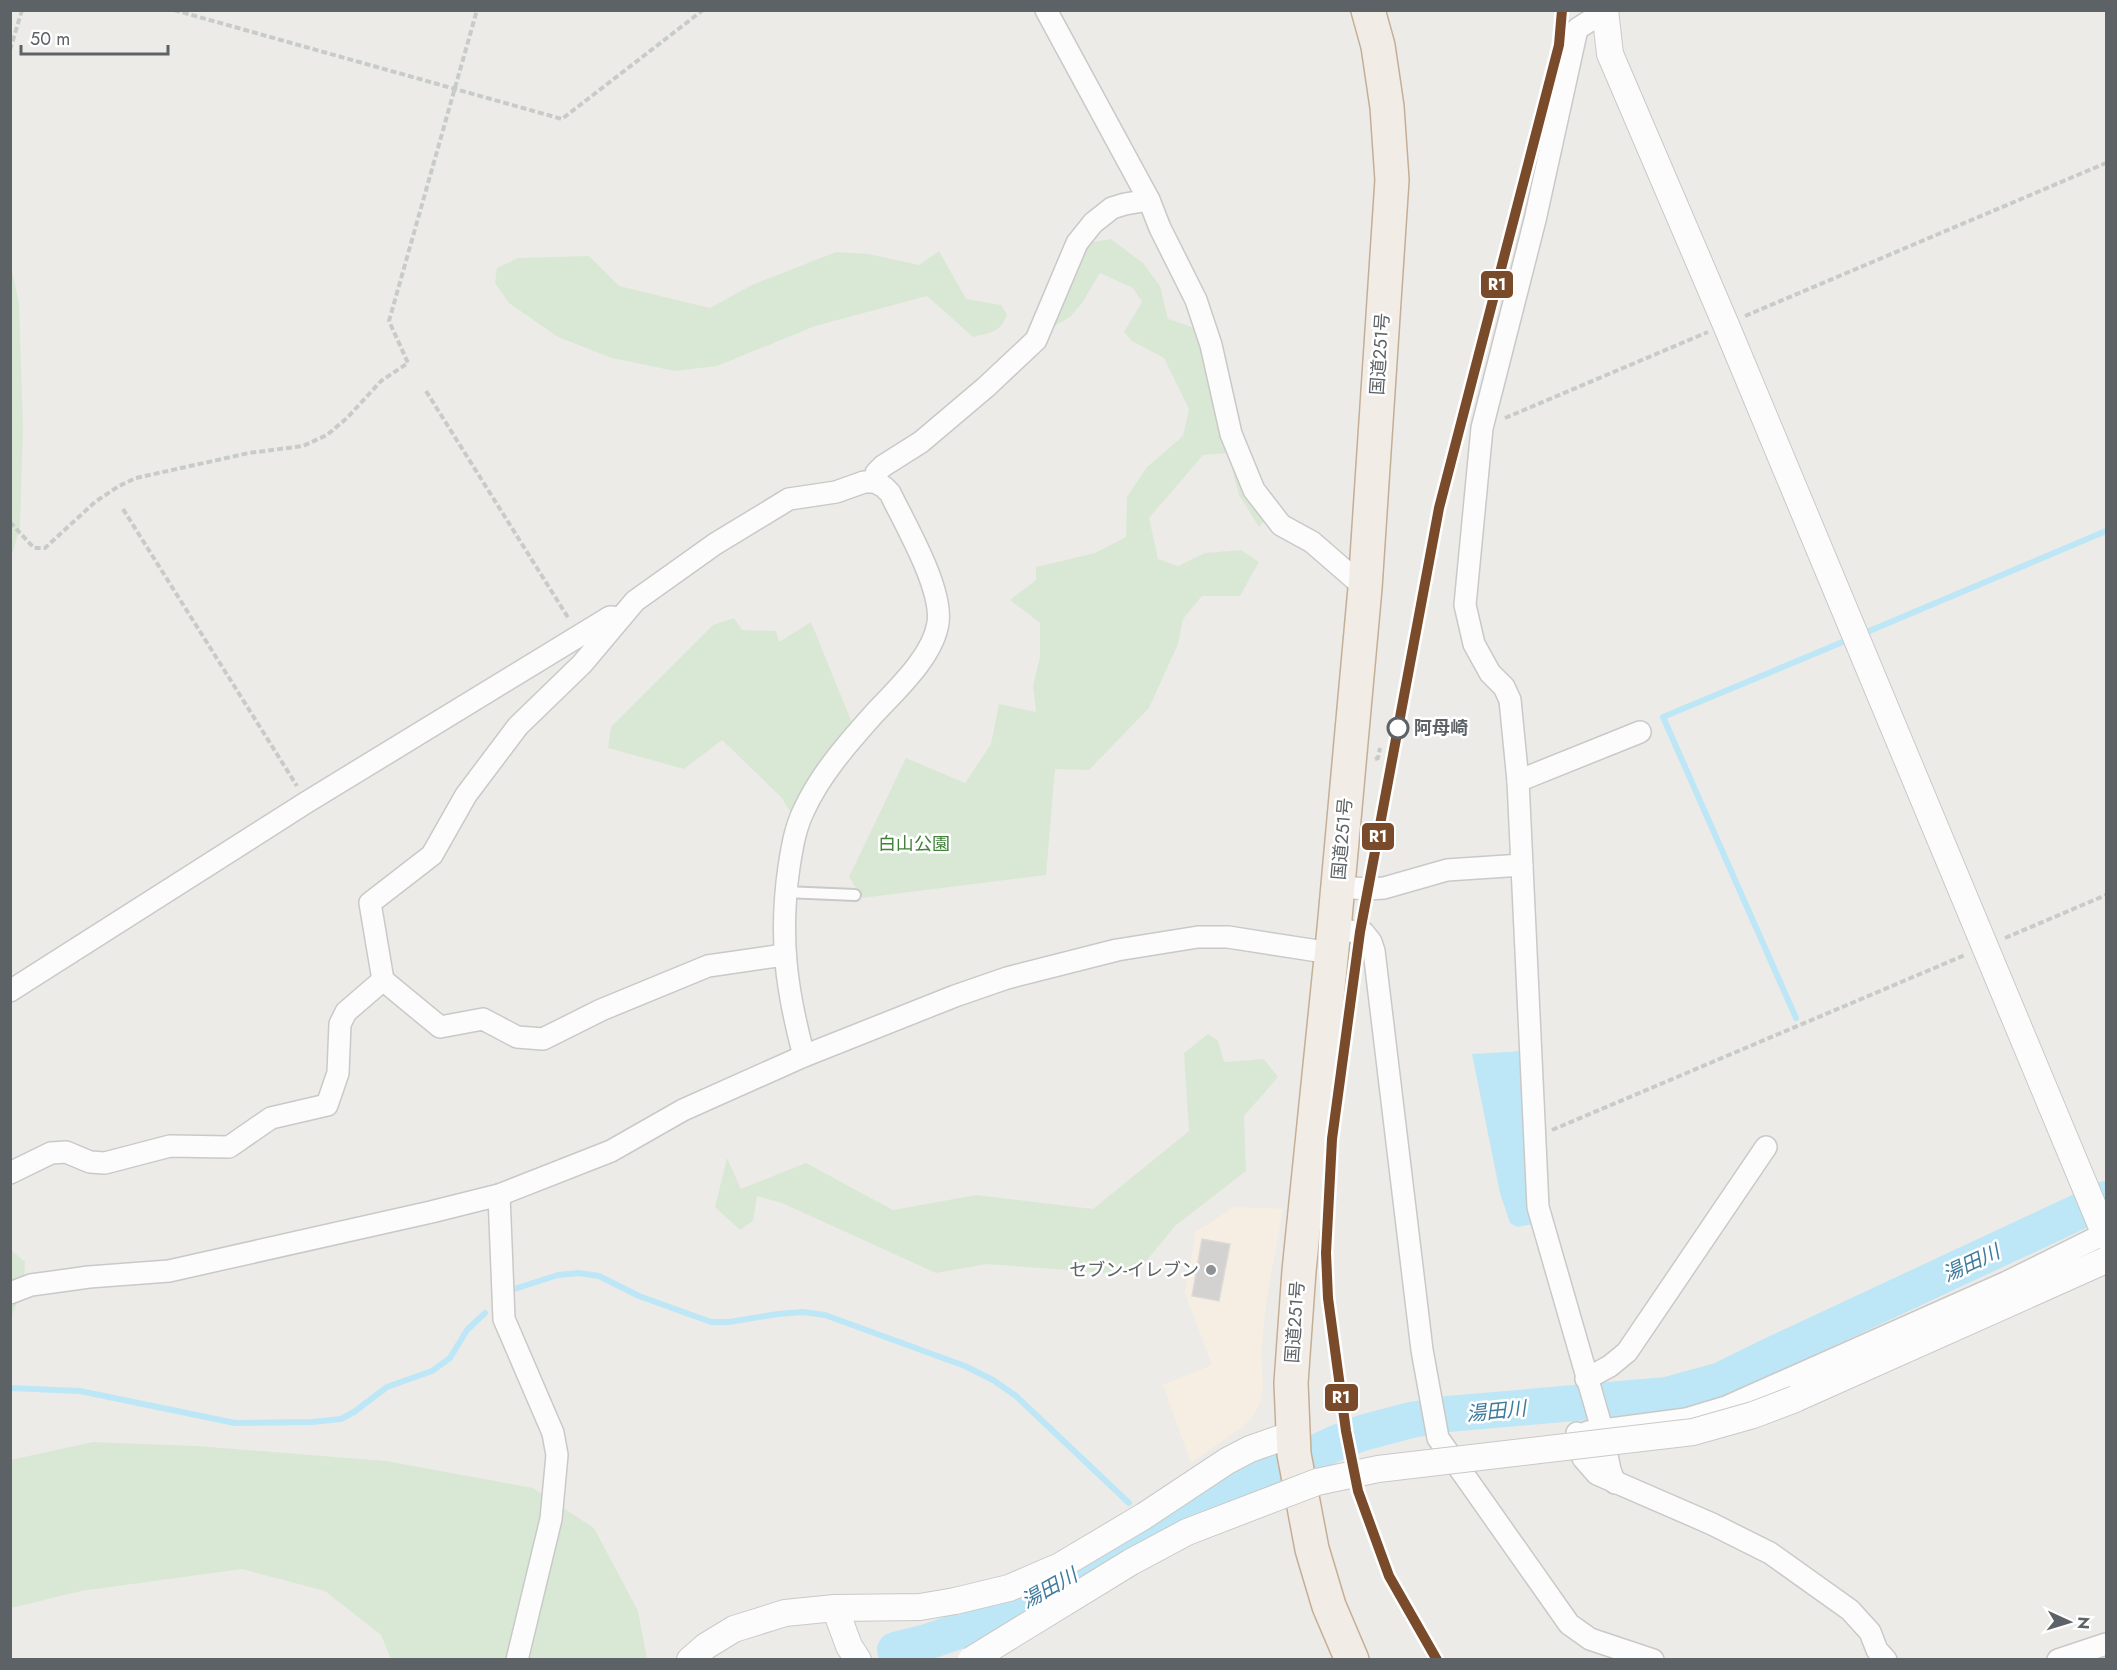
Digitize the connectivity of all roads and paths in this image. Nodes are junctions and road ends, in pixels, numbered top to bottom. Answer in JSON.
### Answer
{"nodes":[{"id":1,"x":22,"y":10,"type":"edge"},
{"id":2,"x":174,"y":10,"type":"edge"},
{"id":3,"x":477,"y":10,"type":"edge"},
{"id":4,"x":703,"y":10,"type":"edge"},
{"id":5,"x":1046,"y":10,"type":"edge"},
{"id":6,"x":1368,"y":10,"type":"edge"},
{"id":7,"x":1605,"y":11,"type":"edge"},
{"id":8,"x":10,"y":50,"type":"edge"},
{"id":9,"x":453,"y":90,"type":"junction"},
{"id":10,"x":2106,"y":163,"type":"edge"},
{"id":11,"x":1149,"y":200,"type":"junction"},
{"id":12,"x":1726,"y":325,"type":"junction"},
{"id":13,"x":426,"y":391,"type":"dead end"},
{"id":14,"x":1482,"y":428,"type":"junction"},
{"id":15,"x":875,"y":482,"type":"junction"},
{"id":16,"x":123,"y":509,"type":"dead end"},
{"id":17,"x":10,"y":522,"type":"edge"},
{"id":18,"x":1365,"y":588,"type":"junction"},
{"id":19,"x":621,"y":618,"type":"junction"},
{"id":20,"x":579,"y":636,"type":"junction"},
{"id":21,"x":1640,"y":732,"type":"dead end"},
{"id":22,"x":1518,"y":781,"type":"junction"},
{"id":23,"x":307,"y":802,"type":"junction"},
{"id":24,"x":1522,"y":865,"type":"junction"},
{"id":25,"x":1338,"y":887,"type":"junction"},
{"id":26,"x":785,"y":892,"type":"junction"},
{"id":27,"x":855,"y":895,"type":"dead end"},
{"id":28,"x":2106,"y":895,"type":"edge"},
{"id":29,"x":1333,"y":941,"type":"junction"},
{"id":30,"x":1985,"y":946,"type":"junction"},
{"id":31,"x":784,"y":955,"type":"junction"},
{"id":32,"x":383,"y":980,"type":"junction"},
{"id":33,"x":10,"y":991,"type":"edge"},
{"id":34,"x":804,"y":1056,"type":"junction"},
{"id":35,"x":1536,"y":1137,"type":"junction"},
{"id":36,"x":1767,"y":1147,"type":"dead end"},
{"id":37,"x":10,"y":1173,"type":"edge"},
{"id":38,"x":499,"y":1195,"type":"junction"},
{"id":39,"x":2105,"y":1232,"type":"edge"},
{"id":40,"x":2106,"y":1260,"type":"edge"},
{"id":41,"x":10,"y":1293,"type":"edge"},
{"id":42,"x":1588,"y":1384,"type":"junction"},
{"id":43,"x":1601,"y":1426,"type":"junction"},
{"id":44,"x":1576,"y":1433,"type":"junction"},
{"id":45,"x":1441,"y":1444,"type":"junction"},
{"id":46,"x":1296,"y":1457,"type":"junction"},
{"id":47,"x":1615,"y":1483,"type":"junction"},
{"id":48,"x":835,"y":1608,"type":"junction"},
{"id":49,"x":2106,"y":1644,"type":"edge"},
{"id":50,"x":517,"y":1659,"type":"edge"},
{"id":51,"x":690,"y":1659,"type":"edge"},
{"id":52,"x":858,"y":1659,"type":"edge"},
{"id":53,"x":971,"y":1659,"type":"edge"},
{"id":54,"x":1352,"y":1659,"type":"edge"},
{"id":55,"x":1653,"y":1659,"type":"edge"},
{"id":56,"x":1886,"y":1659,"type":"edge"},
{"id":57,"x":2058,"y":1659,"type":"edge"}],
"edges":[{"from":1,"to":8,"type":"path"},
{"from":2,"to":9,"type":"path"},
{"from":3,"to":9,"type":"path"},
{"from":4,"to":9,"type":"path"},
{"from":5,"to":11,"type":"street"},
{"from":6,"to":18,"type":"highway","name":"国道251号"},
{"from":7,"to":12,"type":"street"},
{"from":7,"to":14,"type":"street"},
{"from":9,"to":17,"type":"path"},
{"from":10,"to":12,"type":"path"},
{"from":11,"to":15,"type":"street"},
{"from":11,"to":18,"type":"street"},
{"from":12,"to":14,"type":"path"},
{"from":12,"to":30,"type":"street"},
{"from":13,"to":20,"type":"path"},
{"from":14,"to":22,"type":"street"},
{"from":15,"to":19,"type":"street"},
{"from":15,"to":26,"type":"street"},
{"from":16,"to":23,"type":"path"},
{"from":18,"to":25,"type":"highway","name":"国道251号"},
{"from":19,"to":20,"type":"street"},
{"from":19,"to":32,"type":"street"},
{"from":20,"to":23,"type":"street"},
{"from":21,"to":22,"type":"street"},
{"from":22,"to":24,"type":"street"},
{"from":23,"to":33,"type":"street"},
{"from":24,"to":25,"type":"street"},
{"from":24,"to":35,"type":"street"},
{"from":25,"to":29,"type":"highway","name":"国道251号"},
{"from":26,"to":27,"type":"lane"},
{"from":26,"to":31,"type":"street"},
{"from":28,"to":30,"type":"path"},
{"from":29,"to":34,"type":"street"},
{"from":29,"to":45,"type":"street"},
{"from":29,"to":46,"type":"highway","name":"国道251号"},
{"from":30,"to":35,"type":"path"},
{"from":30,"to":39,"type":"street"},
{"from":31,"to":32,"type":"street"},
{"from":31,"to":34,"type":"street"},
{"from":32,"to":37,"type":"street"},
{"from":34,"to":38,"type":"street"},
{"from":35,"to":42,"type":"street"},
{"from":36,"to":42,"type":"street"},
{"from":38,"to":41,"type":"street"},
{"from":38,"to":50,"type":"street"},
{"from":39,"to":43,"type":"street"},
{"from":40,"to":53,"type":"street","bridge":true},
{"from":42,"to":43,"type":"street"},
{"from":43,"to":44,"type":"street"},
{"from":43,"to":47,"type":"street"},
{"from":44,"to":45,"type":"street"},
{"from":44,"to":47,"type":"street"},
{"from":45,"to":55,"type":"street"},
{"from":46,"to":48,"type":"street"},
{"from":46,"to":54,"type":"highway","name":"国道251号"},
{"from":47,"to":56,"type":"street"},
{"from":48,"to":51,"type":"street"},
{"from":48,"to":52,"type":"street"},
{"from":49,"to":57,"type":"street"}]}
